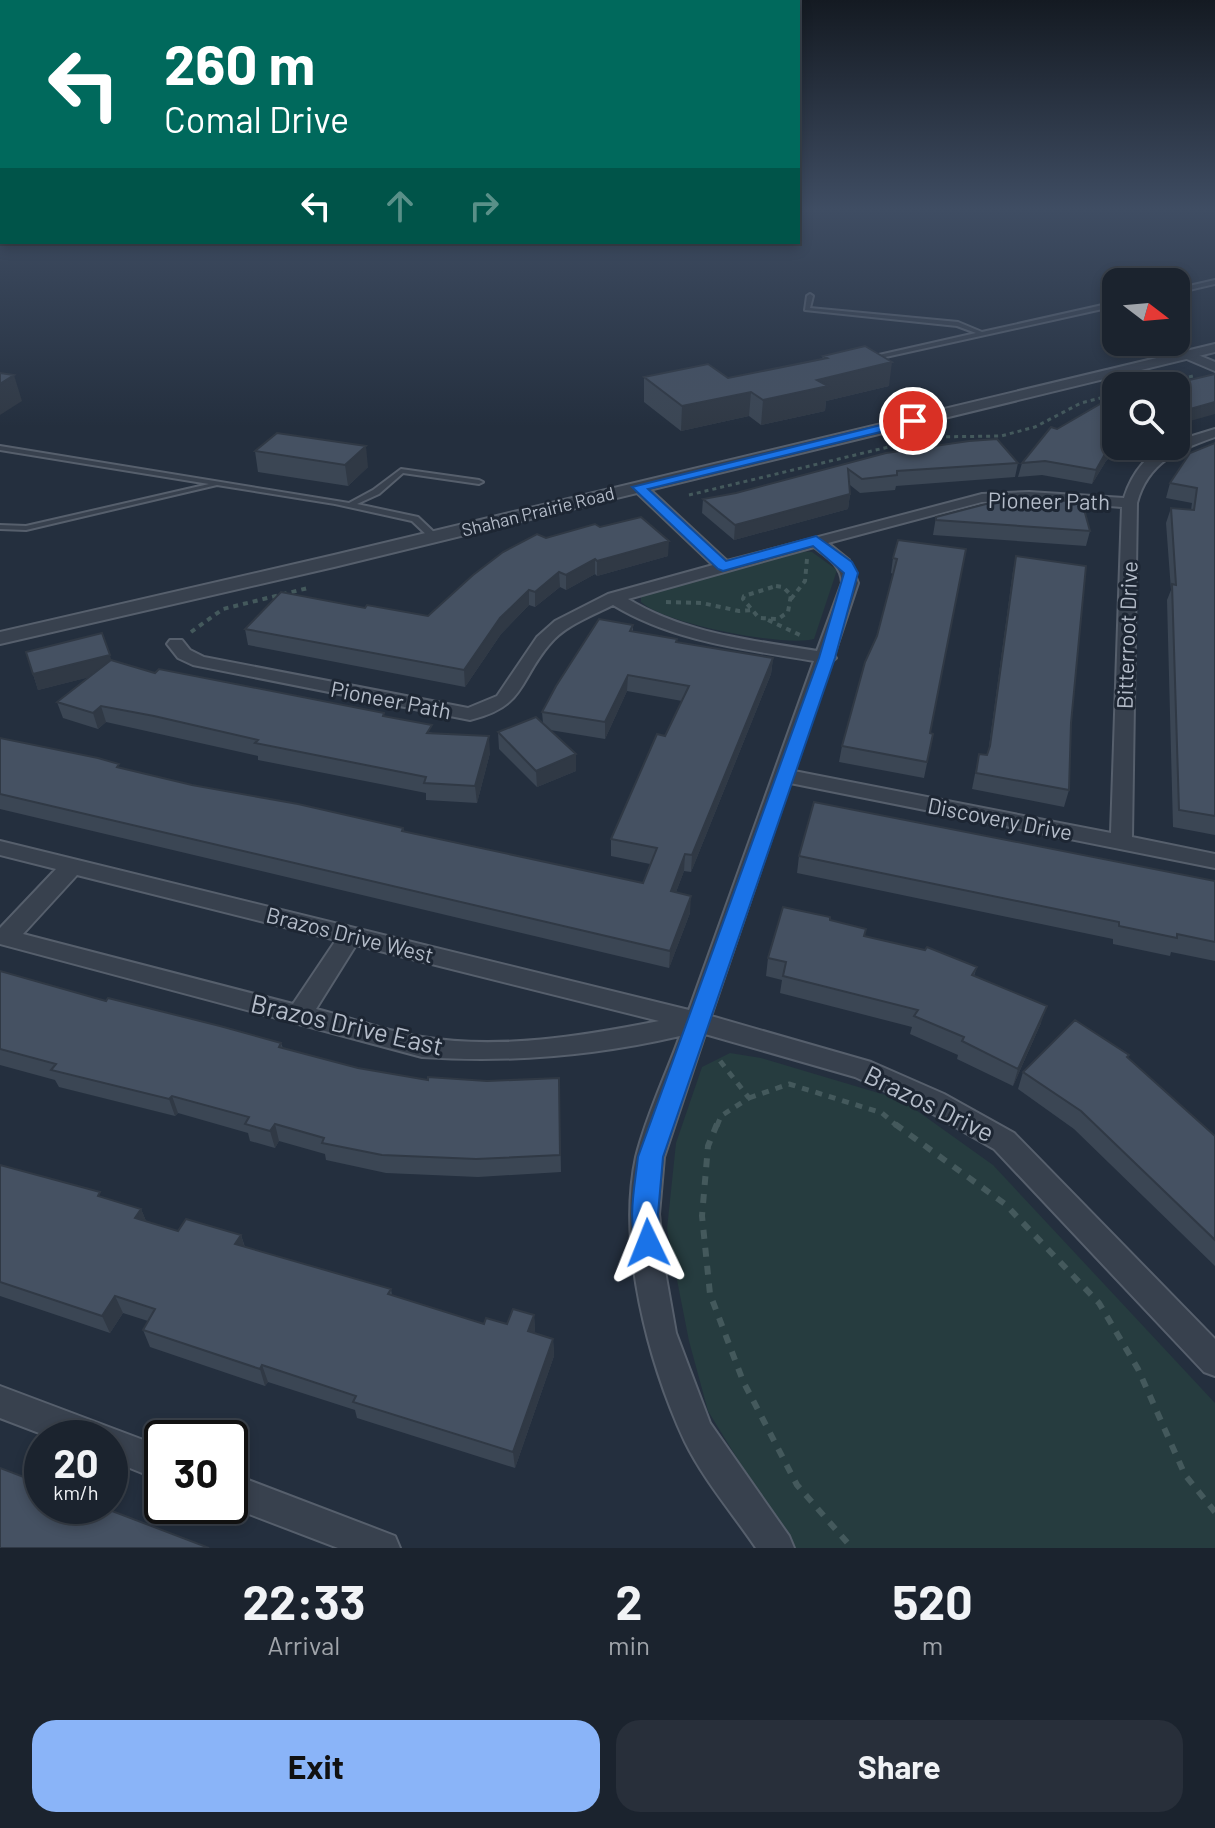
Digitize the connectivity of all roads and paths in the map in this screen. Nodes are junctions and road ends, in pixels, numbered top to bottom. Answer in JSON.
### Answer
{"nodes":[{"id":1,"x":1210,"y":283,"type":"edge"},
{"id":2,"x":1190,"y":288,"type":"edge"},
{"id":3,"x":810,"y":296,"type":"dead end"},
{"id":4,"x":1102,"y":307,"type":"edge"},
{"id":5,"x":981,"y":334,"type":"junction"},
{"id":6,"x":1215,"y":348,"type":"edge"},
{"id":7,"x":1190,"y":353,"type":"edge"},
{"id":8,"x":1178,"y":356,"type":"edge"},
{"id":9,"x":1190,"y":356,"type":"edge"},
{"id":10,"x":867,"y":360,"type":"edge"},
{"id":11,"x":1215,"y":367,"type":"edge"},
{"id":12,"x":1199,"y":375,"type":"edge"},
{"id":13,"x":1190,"y":377,"type":"edge"},
{"id":14,"x":1215,"y":433,"type":"edge"},
{"id":15,"x":1190,"y":441,"type":"edge"},
{"id":16,"x":0,"y":448,"type":"edge"},
{"id":17,"x":1154,"y":460,"type":"edge"},
{"id":18,"x":479,"y":482,"type":"dead end"},
{"id":19,"x":219,"y":483,"type":"junction"},
{"id":20,"x":639,"y":487,"type":"junction"},
{"id":21,"x":1130,"y":503,"type":"junction"},
{"id":22,"x":350,"y":505,"type":"junction"},
{"id":23,"x":0,"y":527,"type":"edge"},
{"id":24,"x":434,"y":537,"type":"junction"},
{"id":25,"x":811,"y":547,"type":"junction"},
{"id":26,"x":723,"y":566,"type":"junction"},
{"id":27,"x":614,"y":598,"type":"junction"},
{"id":28,"x":791,"y":599,"type":"junction"},
{"id":29,"x":655,"y":600,"type":"dead end"},
{"id":30,"x":755,"y":610,"type":"junction"},
{"id":31,"x":767,"y":619,"type":"junction"},
{"id":32,"x":0,"y":638,"type":"edge"},
{"id":33,"x":176,"y":644,"type":"dead end"},
{"id":34,"x":818,"y":650,"type":"junction"},
{"id":35,"x":785,"y":776,"type":"junction"},
{"id":36,"x":1121,"y":843,"type":"junction"},
{"id":37,"x":0,"y":848,"type":"edge"},
{"id":38,"x":1215,"y":861,"type":"edge"},
{"id":39,"x":72,"y":866,"type":"junction"},
{"id":40,"x":351,"y":935,"type":"junction"},
{"id":41,"x":3,"y":936,"type":"edge"},
{"id":42,"x":299,"y":1015,"type":"junction"},
{"id":43,"x":699,"y":1022,"type":"junction"},
{"id":44,"x":717,"y":1057,"type":"dead end"},
{"id":45,"x":749,"y":1098,"type":"junction"},
{"id":46,"x":1215,"y":1361,"type":"edge"},
{"id":47,"x":0,"y":1402,"type":"edge"},
{"id":48,"x":48,"y":1420,"type":"edge"},
{"id":49,"x":248,"y":1497,"type":"edge"},
{"id":50,"x":1215,"y":1512,"type":"edge"},
{"id":51,"x":383,"y":1548,"type":"edge"},
{"id":52,"x":774,"y":1548,"type":"edge"},
{"id":53,"x":852,"y":1548,"type":"edge"}],
"edges":[{"from":1,"to":2,"type":"lane"},
{"from":3,"to":5,"type":"lane"},
{"from":4,"to":5,"type":"lane"},
{"from":5,"to":10,"type":"lane"},
{"from":6,"to":7,"type":"street","name":"Shahan Prairie Road"},
{"from":8,"to":20,"type":"street","name":"Shahan Prairie Road"},
{"from":9,"to":11,"type":"street"},
{"from":12,"to":13,"type":"path"},
{"from":14,"to":15,"type":"street","name":"Bitterroot Drive"},
{"from":16,"to":19,"type":"lane"},
{"from":17,"to":21,"type":"street","name":"Bitterroot Drive"},
{"from":18,"to":22,"type":"lane"},
{"from":19,"to":22,"type":"lane"},
{"from":19,"to":23,"type":"lane"},
{"from":20,"to":24,"type":"street","name":"Shahan Prairie Road"},
{"from":20,"to":26,"type":"street"},
{"from":21,"to":25,"type":"street","name":"Pioneer Path"},
{"from":21,"to":36,"type":"street","name":"Bitterroot Drive"},
{"from":22,"to":24,"type":"lane"},
{"from":24,"to":32,"type":"street","name":"Shahan Prairie Road"},
{"from":25,"to":26,"type":"street","name":"Pioneer Path"},
{"from":25,"to":28,"type":"path"},
{"from":25,"to":34,"type":"street"},
{"from":26,"to":27,"type":"street","name":"Pioneer Path"},
{"from":27,"to":33,"type":"street","name":"Pioneer Path"},
{"from":27,"to":34,"type":"street"},
{"from":28,"to":30,"type":"path"},
{"from":28,"to":31,"type":"path"},
{"from":29,"to":30,"type":"path"},
{"from":30,"to":31,"type":"path"},
{"from":31,"to":34,"type":"path"},
{"from":34,"to":35,"type":"street"},
{"from":35,"to":36,"type":"street","name":"Discovery Drive"},
{"from":35,"to":43,"type":"street"},
{"from":36,"to":38,"type":"street","name":"Discovery Drive"},
{"from":37,"to":39,"type":"street","name":"Brazos Drive West"},
{"from":39,"to":40,"type":"street","name":"Brazos Drive West"},
{"from":39,"to":41,"type":"street"},
{"from":40,"to":42,"type":"street"},
{"from":40,"to":43,"type":"street","name":"Brazos Drive West"},
{"from":41,"to":42,"type":"street","name":"Brazos Drive East"},
{"from":42,"to":43,"type":"street","name":"Brazos Drive East"},
{"from":43,"to":46,"type":"street","name":"Brazos Drive"},
{"from":43,"to":52,"type":"street"},
{"from":44,"to":45,"type":"path"},
{"from":45,"to":50,"type":"path"},
{"from":45,"to":53,"type":"path"},
{"from":47,"to":48,"type":"street"},
{"from":49,"to":51,"type":"street"}]}
